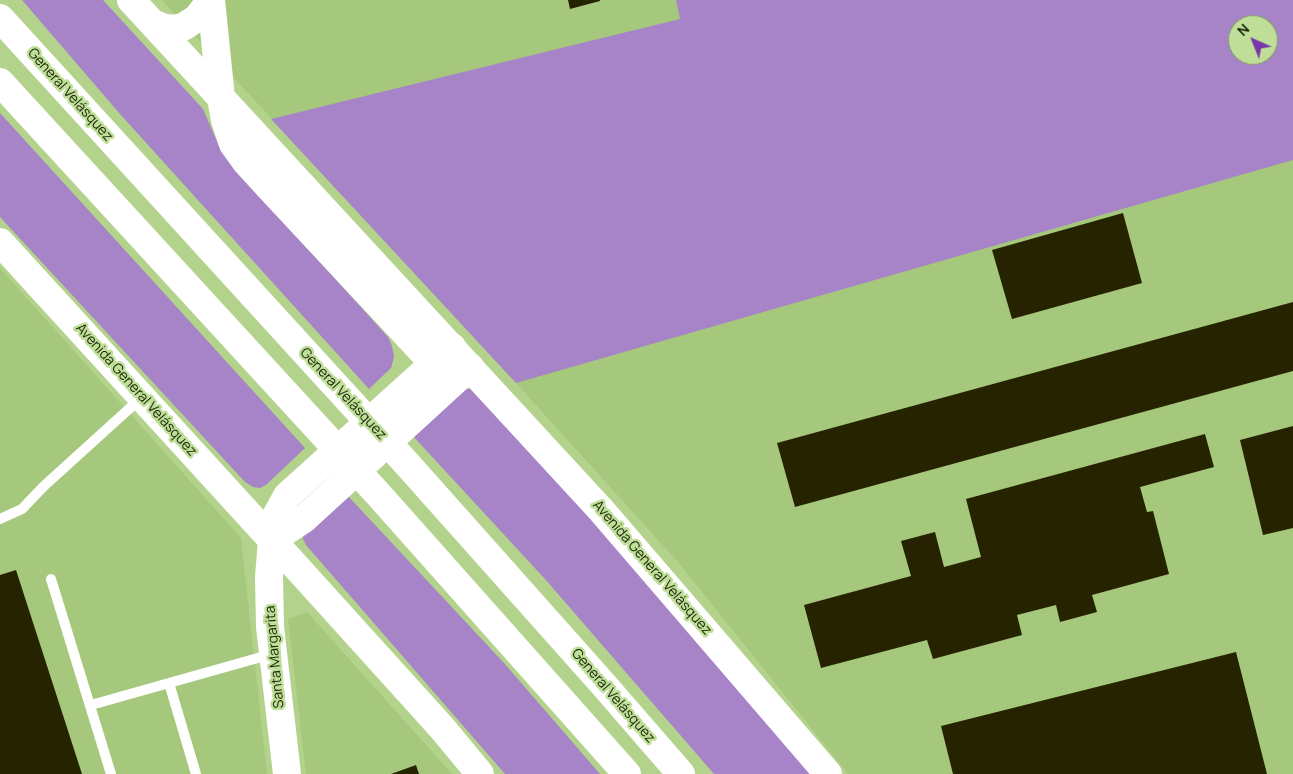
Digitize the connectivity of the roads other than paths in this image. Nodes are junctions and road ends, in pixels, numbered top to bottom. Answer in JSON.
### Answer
{"nodes":[{"id":1,"x":131,"y":0,"type":"edge"},
{"id":2,"x":210,"y":0,"type":"edge"},
{"id":3,"x":0,"y":18,"type":"edge"},
{"id":4,"x":153,"y":24,"type":"junction"},
{"id":5,"x":0,"y":82,"type":"edge"},
{"id":6,"x":222,"y":98,"type":"junction"},
{"id":7,"x":0,"y":242,"type":"edge"},
{"id":8,"x":442,"y":355,"type":"junction"},
{"id":9,"x":470,"y":367,"type":"junction"},
{"id":10,"x":142,"y":397,"type":"junction"},
{"id":11,"x":0,"y":519,"type":"edge"},
{"id":12,"x":272,"y":540,"type":"junction"},
{"id":13,"x":51,"y":579,"type":"dead end"},
{"id":14,"x":273,"y":654,"type":"junction"},
{"id":15,"x":169,"y":683,"type":"junction"},
{"id":16,"x":91,"y":704,"type":"junction"},
{"id":17,"x":111,"y":774,"type":"edge"},
{"id":18,"x":196,"y":774,"type":"edge"},
{"id":19,"x":287,"y":774,"type":"edge"},
{"id":20,"x":480,"y":774,"type":"edge"},
{"id":21,"x":627,"y":774,"type":"edge"},
{"id":22,"x":682,"y":774,"type":"edge"},
{"id":23,"x":828,"y":774,"type":"edge"}],
"edges":[{"from":1,"to":4,"type":"main road"},
{"from":2,"to":4,"type":"main road"},
{"from":2,"to":6,"type":"main road"},
{"from":3,"to":22,"type":"main road","name":"General Velásquez"},
{"from":4,"to":6,"type":"main road"},
{"from":5,"to":21,"type":"main road"},
{"from":6,"to":8,"type":"main road","name":"Avenida General Velásquez"},
{"from":7,"to":10,"type":"main road","name":"Avenida General Velásquez"},
{"from":8,"to":9,"type":"main road","name":"Avenida General Velásquez"},
{"from":8,"to":12,"type":"main road"},
{"from":9,"to":12,"type":"main road"},
{"from":9,"to":23,"type":"main road","name":"Avenida General Velásquez"},
{"from":10,"to":11,"type":"lane"},
{"from":10,"to":12,"type":"main road","name":"Avenida General Velásquez"},
{"from":12,"to":14,"type":"main road","name":"Santa Margarita"},
{"from":12,"to":20,"type":"main road","name":"Avenida General Velásquez"},
{"from":13,"to":16,"type":"lane"},
{"from":14,"to":15,"type":"lane"},
{"from":14,"to":19,"type":"main road","name":"Santa Margarita"},
{"from":15,"to":16,"type":"lane"},
{"from":15,"to":18,"type":"lane"},
{"from":16,"to":17,"type":"lane"}]}
